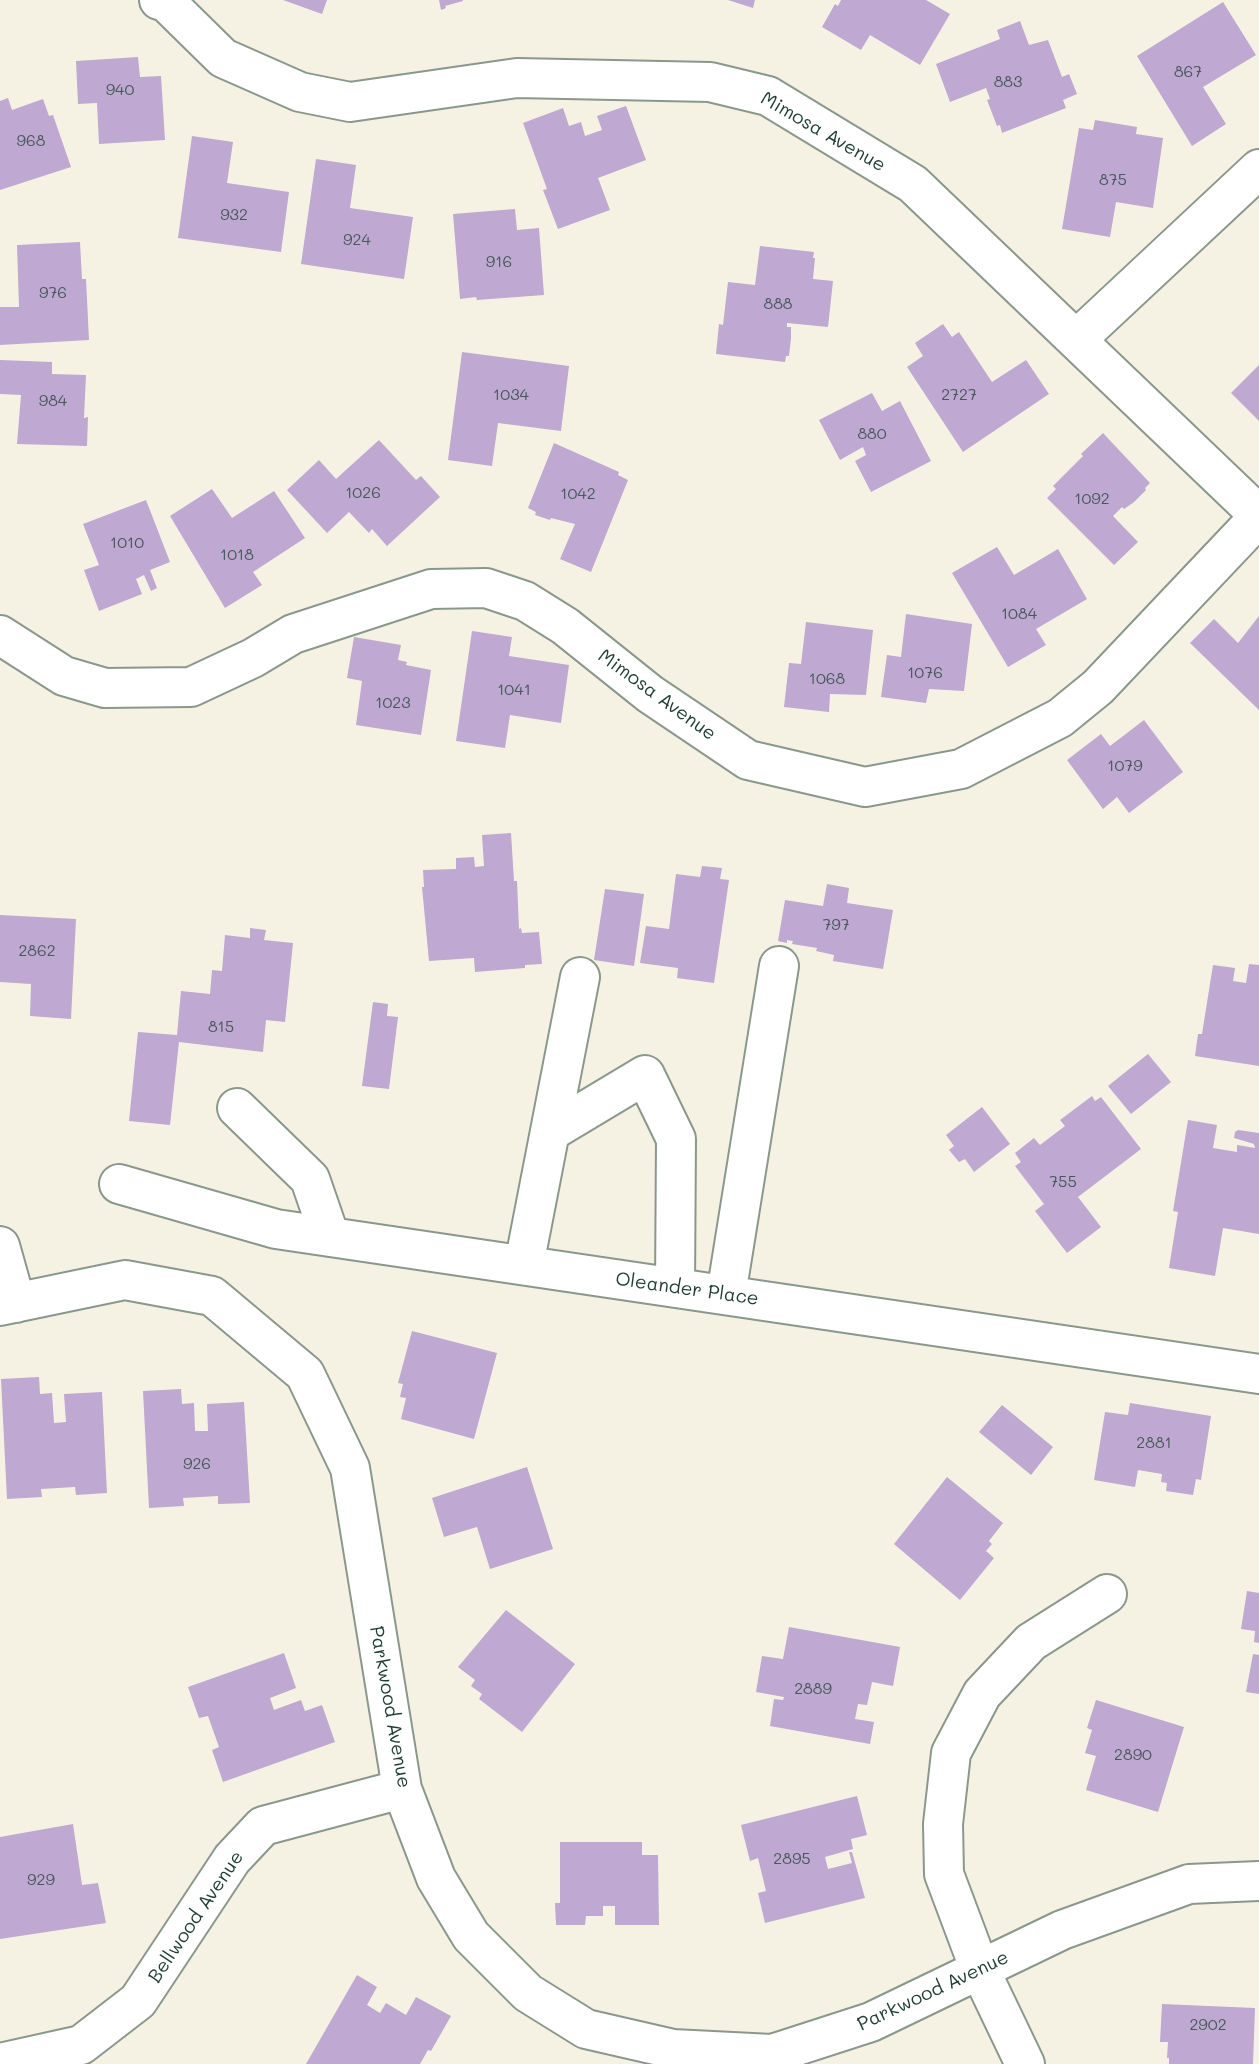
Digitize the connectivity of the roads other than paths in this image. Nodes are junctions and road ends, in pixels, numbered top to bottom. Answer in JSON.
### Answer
{"nodes":[{"id":1,"x":159,"y":0,"type":"edge"},
{"id":2,"x":1259,"y":169,"type":"edge"},
{"id":3,"x":1076,"y":340,"type":"junction"},
{"id":4,"x":1259,"y":516,"type":"edge"},
{"id":5,"x":0,"y":635,"type":"edge"},
{"id":6,"x":779,"y":966,"type":"dead end"},
{"id":7,"x":580,"y":977,"type":"dead end"},
{"id":8,"x":237,"y":1108,"type":"dead end"},
{"id":9,"x":550,"y":1132,"type":"junction"},
{"id":10,"x":119,"y":1184,"type":"dead end"},
{"id":11,"x":330,"y":1237,"type":"junction"},
{"id":12,"x":0,"y":1246,"type":"edge"},
{"id":13,"x":524,"y":1265,"type":"junction"},
{"id":14,"x":675,"y":1287,"type":"junction"},
{"id":15,"x":726,"y":1295,"type":"junction"},
{"id":16,"x":8,"y":1304,"type":"edge"},
{"id":17,"x":1259,"y":1374,"type":"edge"},
{"id":18,"x":1107,"y":1594,"type":"dead end"},
{"id":19,"x":402,"y":1789,"type":"junction"},
{"id":20,"x":1259,"y":1881,"type":"edge"},
{"id":21,"x":980,"y":1970,"type":"junction"},
{"id":22,"x":0,"y":2063,"type":"edge"},
{"id":23,"x":1025,"y":2064,"type":"edge"}],
"edges":[{"from":1,"to":3,"type":"street","name":"Mimosa Avenue"},
{"from":2,"to":3,"type":"street"},
{"from":3,"to":4,"type":"street","name":"Mimosa Avenue"},
{"from":4,"to":5,"type":"street","name":"Mimosa Avenue"},
{"from":6,"to":15,"type":"street"},
{"from":7,"to":9,"type":"street"},
{"from":8,"to":11,"type":"street"},
{"from":9,"to":13,"type":"street"},
{"from":9,"to":14,"type":"street"},
{"from":10,"to":11,"type":"street","name":"Oleander Place"},
{"from":11,"to":13,"type":"street","name":"Oleander Place"},
{"from":12,"to":16,"type":"street"},
{"from":13,"to":14,"type":"street","name":"Oleander Place"},
{"from":14,"to":15,"type":"street","name":"Oleander Place"},
{"from":15,"to":17,"type":"street","name":"Oleander Place"},
{"from":16,"to":19,"type":"street","name":"Parkwood Avenue"},
{"from":18,"to":21,"type":"street"},
{"from":19,"to":21,"type":"street","name":"Parkwood Avenue"},
{"from":19,"to":22,"type":"street","name":"Bellwood Avenue"},
{"from":20,"to":21,"type":"street","name":"Parkwood Avenue"},
{"from":21,"to":23,"type":"street"}]}
